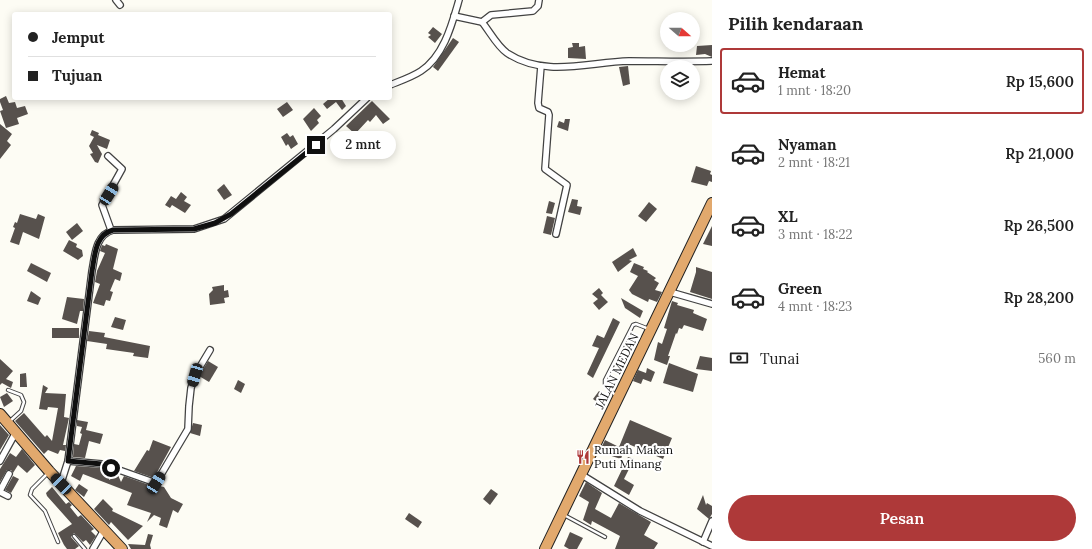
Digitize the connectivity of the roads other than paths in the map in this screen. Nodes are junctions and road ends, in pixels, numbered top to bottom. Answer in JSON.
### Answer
{"nodes":[{"id":1,"x":116,"y":0,"type":"edge"},
{"id":2,"x":459,"y":0,"type":"edge"},
{"id":3,"x":538,"y":0,"type":"edge"},
{"id":4,"x":120,"y":5,"type":"dead end"},
{"id":5,"x":454,"y":16,"type":"junction"},
{"id":6,"x":482,"y":22,"type":"junction"},
{"id":7,"x":712,"y":61,"type":"edge"},
{"id":8,"x":541,"y":66,"type":"junction"},
{"id":9,"x":392,"y":84,"type":"edge"},
{"id":10,"x":365,"y":100,"type":"edge"},
{"id":11,"x":108,"y":156,"type":"dead end"},
{"id":12,"x":712,"y":203,"type":"edge"},
{"id":13,"x":111,"y":230,"type":"junction"},
{"id":14,"x":556,"y":234,"type":"dead end"},
{"id":15,"x":670,"y":292,"type":"junction"},
{"id":16,"x":712,"y":304,"type":"edge"},
{"id":17,"x":651,"y":330,"type":"junction"},
{"id":18,"x":210,"y":350,"type":"dead end"},
{"id":19,"x":8,"y":390,"type":"dead end"},
{"id":20,"x":618,"y":398,"type":"junction"},
{"id":21,"x":0,"y":414,"type":"edge"},
{"id":22,"x":8,"y":422,"type":"junction"},
{"id":23,"x":16,"y":432,"type":"junction"},
{"id":24,"x":0,"y":461,"type":"edge"},
{"id":25,"x":68,"y":461,"type":"junction"},
{"id":26,"x":49,"y":471,"type":"junction"},
{"id":27,"x":9,"y":474,"type":"dead end"},
{"id":28,"x":582,"y":475,"type":"junction"},
{"id":29,"x":61,"y":484,"type":"junction"},
{"id":30,"x":0,"y":491,"type":"edge"},
{"id":31,"x":8,"y":496,"type":"dead end"},
{"id":32,"x":562,"y":514,"type":"junction"},
{"id":33,"x":712,"y":521,"type":"edge"},
{"id":34,"x":104,"y":530,"type":"junction"},
{"id":35,"x":74,"y":536,"type":"dead end"},
{"id":36,"x":605,"y":537,"type":"dead end"},
{"id":37,"x":58,"y":542,"type":"dead end"},
{"id":38,"x":703,"y":542,"type":"junction"},
{"id":39,"x":712,"y":546,"type":"edge"},
{"id":40,"x":85,"y":549,"type":"edge"},
{"id":41,"x":93,"y":549,"type":"edge"},
{"id":42,"x":122,"y":549,"type":"edge"},
{"id":43,"x":545,"y":549,"type":"edge"}],
"edges":[{"from":1,"to":4,"type":"street"},
{"from":2,"to":5,"type":"street"},
{"from":3,"to":6,"type":"street"},
{"from":5,"to":6,"type":"street"},
{"from":5,"to":9,"type":"street"},
{"from":6,"to":8,"type":"street"},
{"from":7,"to":8,"type":"street"},
{"from":8,"to":14,"type":"street"},
{"from":10,"to":13,"type":"street"},
{"from":11,"to":13,"type":"street"},
{"from":12,"to":15,"type":"highway","name":"JALAN MEDAN"},
{"from":13,"to":25,"type":"street"},
{"from":15,"to":16,"type":"street"},
{"from":15,"to":17,"type":"highway","name":"JALAN MEDAN"},
{"from":17,"to":20,"type":"highway","name":"JALAN MEDAN"},
{"from":17,"to":20,"type":"lane"},
{"from":18,"to":25,"type":"street"},
{"from":19,"to":22,"type":"lane"},
{"from":20,"to":28,"type":"highway","name":"JALAN MEDAN"},
{"from":21,"to":22,"type":"highway"},
{"from":22,"to":23,"type":"highway"},
{"from":23,"to":24,"type":"street"},
{"from":23,"to":26,"type":"highway"},
{"from":25,"to":29,"type":"street"},
{"from":26,"to":29,"type":"highway"},
{"from":26,"to":37,"type":"lane"},
{"from":27,"to":30,"type":"street"},
{"from":28,"to":32,"type":"highway","name":"JALAN MEDAN"},
{"from":28,"to":38,"type":"street"},
{"from":29,"to":34,"type":"highway"},
{"from":30,"to":31,"type":"street"},
{"from":32,"to":36,"type":"lane"},
{"from":32,"to":43,"type":"highway","name":"JALAN MEDAN"},
{"from":33,"to":38,"type":"street"},
{"from":34,"to":41,"type":"street"},
{"from":34,"to":42,"type":"highway"},
{"from":35,"to":40,"type":"lane"},
{"from":38,"to":39,"type":"street"}]}
